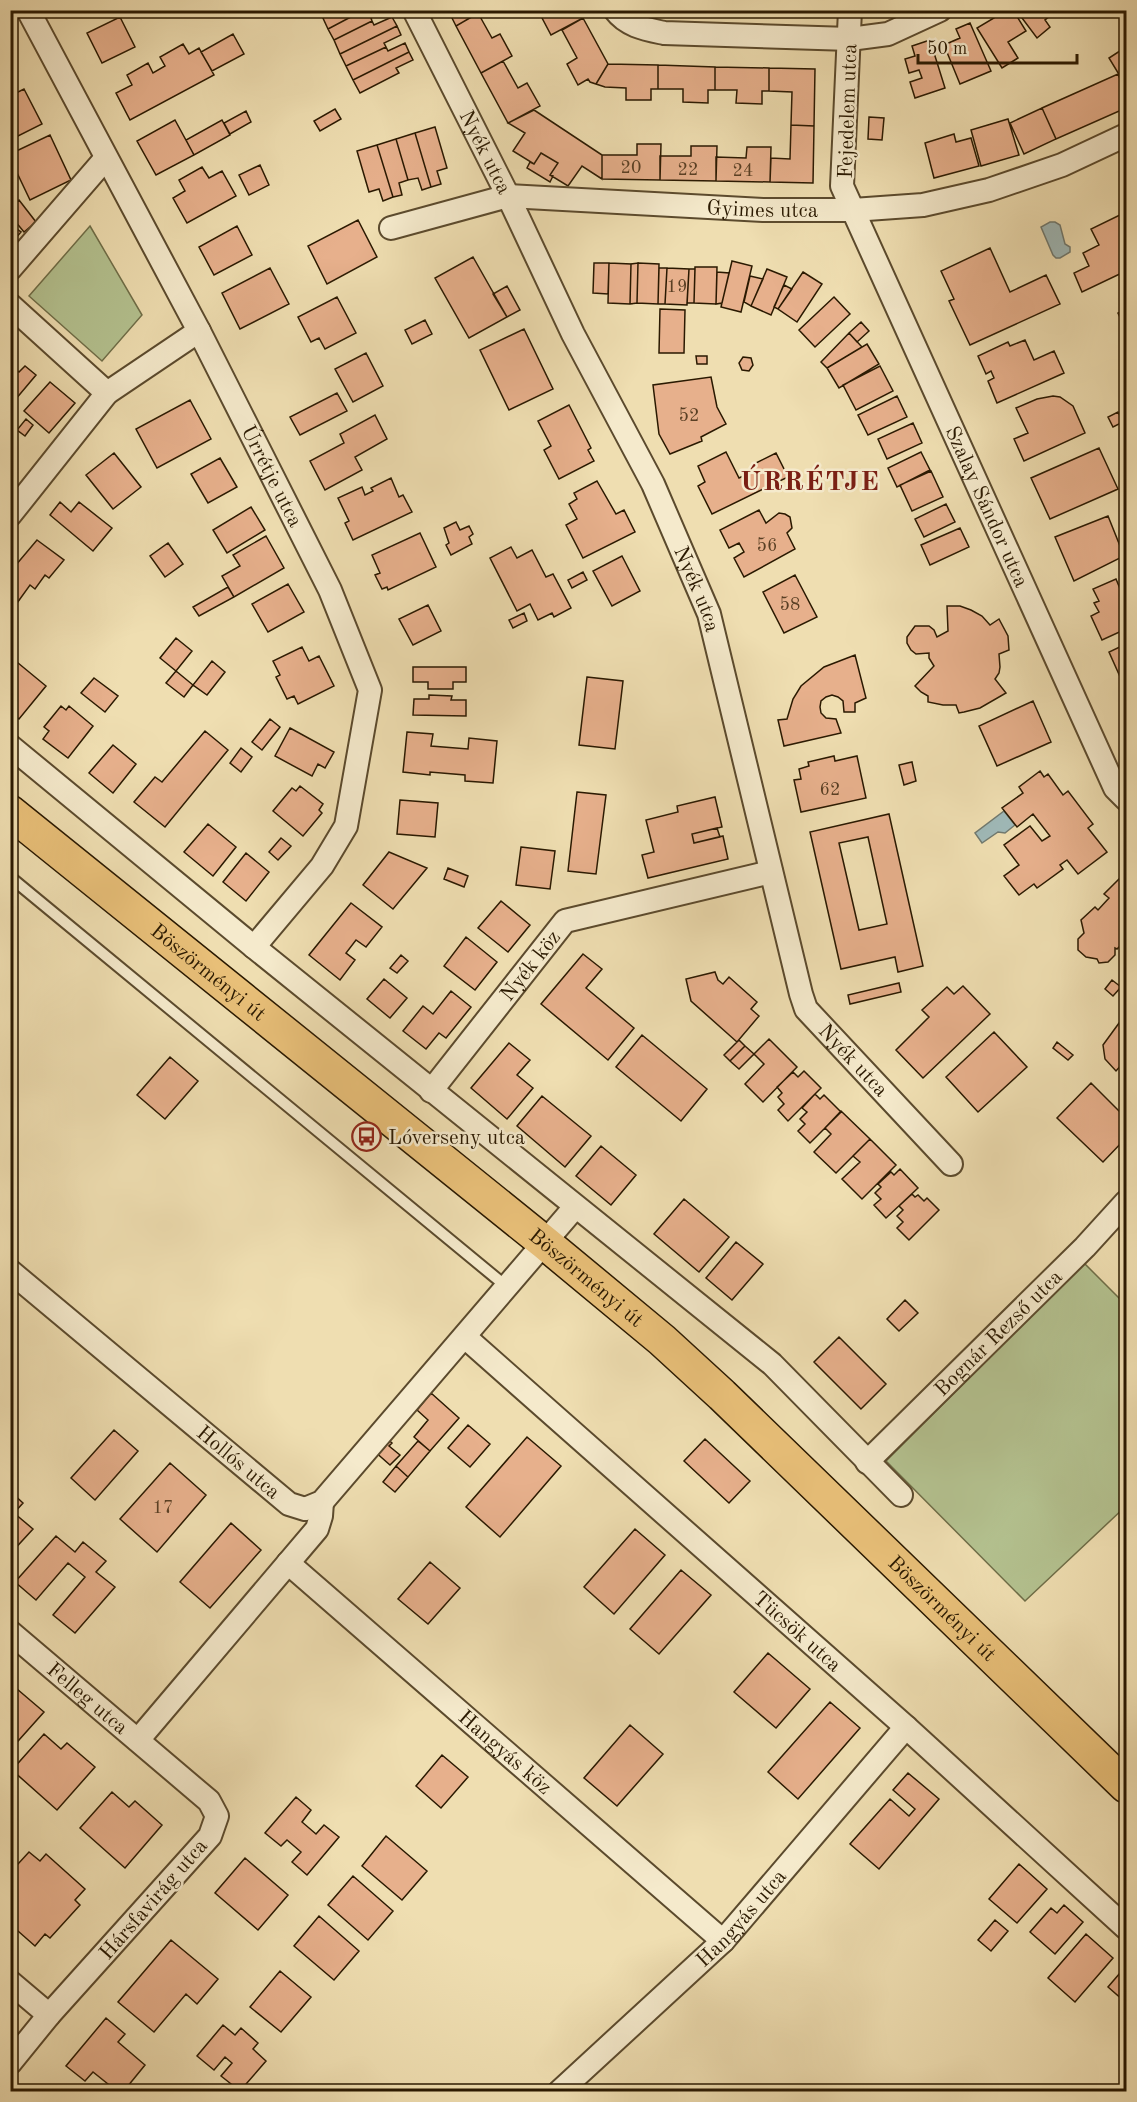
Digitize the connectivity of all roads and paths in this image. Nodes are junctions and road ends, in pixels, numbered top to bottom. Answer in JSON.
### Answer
{"nodes":[{"id":1,"x":27,"y":10,"type":"edge"},
{"id":2,"x":414,"y":10,"type":"edge"},
{"id":3,"x":615,"y":10,"type":"edge"},
{"id":4,"x":850,"y":10,"type":"edge"},
{"id":5,"x":940,"y":10,"type":"edge"},
{"id":6,"x":850,"y":39,"type":"junction"},
{"id":7,"x":1126,"y":135,"type":"edge"},
{"id":8,"x":106,"y":158,"type":"junction"},
{"id":9,"x":508,"y":196,"type":"junction"},
{"id":10,"x":853,"y":210,"type":"junction"},
{"id":11,"x":391,"y":228,"type":"dead end"},
{"id":12,"x":10,"y":269,"type":"edge"},
{"id":13,"x":10,"y":305,"type":"edge"},
{"id":14,"x":198,"y":331,"type":"junction"},
{"id":15,"x":107,"y":393,"type":"junction"},
{"id":16,"x":10,"y":515,"type":"edge"},
{"id":17,"x":10,"y":746,"type":"edge"},
{"id":18,"x":1126,"y":800,"type":"edge"},
{"id":19,"x":10,"y":812,"type":"edge"},
{"id":20,"x":771,"y":872,"type":"junction"},
{"id":21,"x":10,"y":876,"type":"edge"},
{"id":22,"x":254,"y":947,"type":"junction"},
{"id":23,"x":431,"y":1091,"type":"junction"},
{"id":24,"x":951,"y":1164,"type":"dead end"},
{"id":25,"x":1126,"y":1202,"type":"edge"},
{"id":26,"x":575,"y":1207,"type":"junction"},
{"id":27,"x":545,"y":1243,"type":"junction"},
{"id":28,"x":10,"y":1271,"type":"edge"},
{"id":29,"x":507,"y":1287,"type":"junction"},
{"id":30,"x":465,"y":1337,"type":"junction"},
{"id":31,"x":867,"y":1462,"type":"junction"},
{"id":32,"x":901,"y":1496,"type":"dead end"},
{"id":33,"x":322,"y":1502,"type":"junction"},
{"id":34,"x":288,"y":1563,"type":"junction"},
{"id":35,"x":10,"y":1632,"type":"edge"},
{"id":36,"x":906,"y":1726,"type":"junction"},
{"id":37,"x":138,"y":1740,"type":"junction"},
{"id":38,"x":1126,"y":1786,"type":"edge"},
{"id":39,"x":1126,"y":1928,"type":"edge"},
{"id":40,"x":723,"y":1941,"type":"junction"},
{"id":41,"x":10,"y":1982,"type":"edge"},
{"id":42,"x":49,"y":2015,"type":"junction"},
{"id":43,"x":10,"y":2063,"type":"edge"},
{"id":44,"x":559,"y":2091,"type":"edge"}],
"edges":[{"from":1,"to":8,"type":"street","name":"Úrrétje utca"},
{"from":2,"to":9,"type":"street","name":"Nyék utca"},
{"from":3,"to":6,"type":"street"},
{"from":4,"to":6,"type":"street","name":"Fejedelem utca"},
{"from":5,"to":6,"type":"street"},
{"from":6,"to":10,"type":"street","name":"Fejedelem utca"},
{"from":7,"to":10,"type":"street","name":"Gyimes utca"},
{"from":8,"to":12,"type":"street"},
{"from":8,"to":14,"type":"street","name":"Úrrétje utca"},
{"from":9,"to":10,"type":"street","name":"Gyimes utca"},
{"from":9,"to":11,"type":"street","name":"Gyimes utca"},
{"from":9,"to":20,"type":"street","name":"Nyék utca"},
{"from":10,"to":18,"type":"street","name":"Szalay Sándor utca"},
{"from":13,"to":15,"type":"street"},
{"from":14,"to":15,"type":"street"},
{"from":14,"to":22,"type":"street","name":"Úrrétje utca"},
{"from":15,"to":16,"type":"street"},
{"from":17,"to":22,"type":"street"},
{"from":19,"to":27,"type":"main road","name":"Böszörményi út"},
{"from":20,"to":23,"type":"street","name":"Nyék köz"},
{"from":20,"to":24,"type":"street","name":"Nyék utca"},
{"from":21,"to":29,"type":"lane"},
{"from":22,"to":23,"type":"street"},
{"from":23,"to":26,"type":"street"},
{"from":25,"to":31,"type":"street","name":"Bognár Rezső utca"},
{"from":26,"to":27,"type":"street"},
{"from":26,"to":31,"type":"street"},
{"from":27,"to":29,"type":"street"},
{"from":27,"to":38,"type":"main road","name":"Böszörményi út"},
{"from":28,"to":33,"type":"street","name":"Hollós utca"},
{"from":29,"to":30,"type":"street"},
{"from":30,"to":33,"type":"street"},
{"from":30,"to":36,"type":"street","name":"Tücsök utca"},
{"from":31,"to":32,"type":"street"},
{"from":33,"to":34,"type":"street"},
{"from":34,"to":37,"type":"street"},
{"from":34,"to":40,"type":"street","name":"Hangyás köz"},
{"from":35,"to":37,"type":"street","name":"Felleg utca"},
{"from":36,"to":39,"type":"street","name":"Tücsök utca"},
{"from":36,"to":40,"type":"street","name":"Hangyás utca"},
{"from":37,"to":42,"type":"street","name":"Hársfavirág utca"},
{"from":40,"to":44,"type":"street","name":"Hangyás utca"},
{"from":41,"to":42,"type":"street"},
{"from":42,"to":43,"type":"street","name":"Hársfavirág utca"}]}
